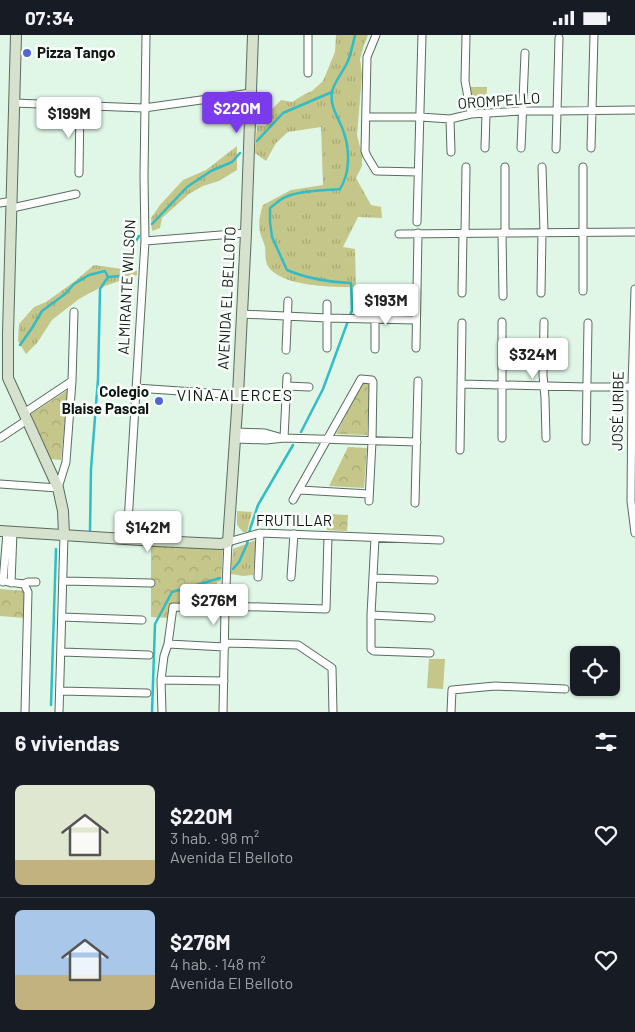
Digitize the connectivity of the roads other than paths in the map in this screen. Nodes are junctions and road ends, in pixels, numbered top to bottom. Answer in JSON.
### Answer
{"nodes":[{"id":1,"x":16,"y":35,"type":"edge"},
{"id":2,"x":146,"y":35,"type":"edge"},
{"id":3,"x":253,"y":35,"type":"edge"},
{"id":4,"x":308,"y":35,"type":"edge"},
{"id":5,"x":376,"y":35,"type":"edge"},
{"id":6,"x":422,"y":35,"type":"edge"},
{"id":7,"x":466,"y":35,"type":"edge"},
{"id":8,"x":594,"y":35,"type":"edge"},
{"id":9,"x":559,"y":38,"type":"dead end"},
{"id":10,"x":525,"y":53,"type":"dead end"},
{"id":11,"x":308,"y":73,"type":"dead end"},
{"id":12,"x":251,"y":93,"type":"junction"},
{"id":13,"x":14,"y":103,"type":"junction"},
{"id":14,"x":80,"y":106,"type":"junction"},
{"id":15,"x":144,"y":109,"type":"junction"},
{"id":16,"x":635,"y":109,"type":"edge"},
{"id":17,"x":593,"y":110,"type":"junction"},
{"id":18,"x":523,"y":111,"type":"junction"},
{"id":19,"x":558,"y":111,"type":"junction"},
{"id":20,"x":486,"y":113,"type":"junction"},
{"id":21,"x":471,"y":114,"type":"junction"},
{"id":22,"x":366,"y":117,"type":"junction"},
{"id":23,"x":420,"y":117,"type":"junction"},
{"id":24,"x":450,"y":119,"type":"junction"},
{"id":25,"x":485,"y":148,"type":"dead end"},
{"id":26,"x":521,"y":148,"type":"dead end"},
{"id":27,"x":591,"y":148,"type":"dead end"},
{"id":28,"x":556,"y":149,"type":"dead end"},
{"id":29,"x":451,"y":152,"type":"dead end"},
{"id":30,"x":466,"y":167,"type":"dead end"},
{"id":31,"x":505,"y":167,"type":"dead end"},
{"id":32,"x":542,"y":167,"type":"dead end"},
{"id":33,"x":583,"y":167,"type":"dead end"},
{"id":34,"x":418,"y":172,"type":"junction"},
{"id":35,"x":79,"y":173,"type":"dead end"},
{"id":36,"x":76,"y":194,"type":"dead end"},
{"id":37,"x":0,"y":203,"type":"edge"},
{"id":38,"x":12,"y":205,"type":"junction"},
{"id":39,"x":417,"y":222,"type":"dead end"},
{"id":40,"x":543,"y":232,"type":"junction"},
{"id":41,"x":583,"y":232,"type":"junction"},
{"id":42,"x":635,"y":232,"type":"edge"},
{"id":43,"x":246,"y":233,"type":"junction"},
{"id":44,"x":399,"y":233,"type":"dead end"},
{"id":45,"x":418,"y":233,"type":"junction"},
{"id":46,"x":464,"y":233,"type":"junction"},
{"id":47,"x":503,"y":233,"type":"junction"},
{"id":48,"x":145,"y":241,"type":"junction"},
{"id":49,"x":635,"y":289,"type":"edge"},
{"id":50,"x":583,"y":291,"type":"dead end"},
{"id":51,"x":462,"y":293,"type":"dead end"},
{"id":52,"x":542,"y":293,"type":"dead end"},
{"id":53,"x":503,"y":296,"type":"dead end"},
{"id":54,"x":635,"y":300,"type":"edge"},
{"id":55,"x":288,"y":301,"type":"dead end"},
{"id":56,"x":375,"y":303,"type":"dead end"},
{"id":57,"x":327,"y":304,"type":"dead end"},
{"id":58,"x":74,"y":312,"type":"dead end"},
{"id":59,"x":242,"y":314,"type":"junction"},
{"id":60,"x":288,"y":316,"type":"junction"},
{"id":61,"x":327,"y":318,"type":"junction"},
{"id":62,"x":375,"y":319,"type":"junction"},
{"id":63,"x":416,"y":320,"type":"junction"},
{"id":64,"x":502,"y":322,"type":"dead end"},
{"id":65,"x":544,"y":322,"type":"dead end"},
{"id":66,"x":462,"y":323,"type":"dead end"},
{"id":67,"x":588,"y":323,"type":"dead end"},
{"id":68,"x":4,"y":335,"type":"edge"},
{"id":69,"x":327,"y":348,"type":"dead end"},
{"id":70,"x":416,"y":348,"type":"dead end"},
{"id":71,"x":375,"y":349,"type":"dead end"},
{"id":72,"x":286,"y":350,"type":"dead end"},
{"id":73,"x":287,"y":377,"type":"dead end"},
{"id":74,"x":72,"y":381,"type":"junction"},
{"id":75,"x":418,"y":381,"type":"dead end"},
{"id":76,"x":461,"y":384,"type":"junction"},
{"id":77,"x":502,"y":385,"type":"junction"},
{"id":78,"x":287,"y":386,"type":"junction"},
{"id":79,"x":544,"y":386,"type":"junction"},
{"id":80,"x":136,"y":387,"type":"junction"},
{"id":81,"x":309,"y":387,"type":"dead end"},
{"id":82,"x":587,"y":387,"type":"junction"},
{"id":83,"x":632,"y":387,"type":"junction"},
{"id":84,"x":238,"y":395,"type":"junction"},
{"id":85,"x":26,"y":417,"type":"junction"},
{"id":86,"x":235,"y":435,"type":"junction"},
{"id":87,"x":0,"y":438,"type":"edge"},
{"id":88,"x":284,"y":438,"type":"junction"},
{"id":89,"x":502,"y":438,"type":"dead end"},
{"id":90,"x":546,"y":438,"type":"dead end"},
{"id":91,"x":327,"y":440,"type":"junction"},
{"id":92,"x":372,"y":441,"type":"junction"},
{"id":93,"x":586,"y":441,"type":"dead end"},
{"id":94,"x":417,"y":442,"type":"junction"},
{"id":95,"x":460,"y":450,"type":"dead end"},
{"id":96,"x":0,"y":484,"type":"edge"},
{"id":97,"x":58,"y":488,"type":"junction"},
{"id":98,"x":300,"y":490,"type":"junction"},
{"id":99,"x":293,"y":500,"type":"dead end"},
{"id":100,"x":415,"y":503,"type":"dead end"},
{"id":101,"x":7,"y":532,"type":"edge"},
{"id":102,"x":260,"y":533,"type":"junction"},
{"id":103,"x":635,"y":533,"type":"edge"},
{"id":104,"x":294,"y":534,"type":"junction"},
{"id":105,"x":64,"y":535,"type":"junction"},
{"id":106,"x":328,"y":536,"type":"junction"},
{"id":107,"x":375,"y":538,"type":"junction"},
{"id":108,"x":127,"y":539,"type":"junction"},
{"id":109,"x":440,"y":540,"type":"dead end"},
{"id":110,"x":228,"y":541,"type":"junction"},
{"id":111,"x":258,"y":577,"type":"dead end"},
{"id":112,"x":291,"y":577,"type":"dead end"},
{"id":113,"x":373,"y":578,"type":"junction"},
{"id":114,"x":434,"y":580,"type":"dead end"},
{"id":115,"x":64,"y":581,"type":"junction"},
{"id":116,"x":5,"y":582,"type":"edge"},
{"id":117,"x":36,"y":582,"type":"dead end"},
{"id":118,"x":151,"y":583,"type":"dead end"},
{"id":119,"x":24,"y":584,"type":"junction"},
{"id":120,"x":225,"y":608,"type":"junction"},
{"id":121,"x":371,"y":615,"type":"junction"},
{"id":122,"x":62,"y":617,"type":"junction"},
{"id":123,"x":431,"y":618,"type":"dead end"},
{"id":124,"x":142,"y":620,"type":"dead end"},
{"id":125,"x":168,"y":644,"type":"junction"},
{"id":126,"x":225,"y":645,"type":"junction"},
{"id":127,"x":62,"y":652,"type":"junction"},
{"id":128,"x":430,"y":653,"type":"dead end"},
{"id":129,"x":149,"y":655,"type":"dead end"},
{"id":130,"x":161,"y":680,"type":"junction"},
{"id":131,"x":224,"y":681,"type":"junction"},
{"id":132,"x":565,"y":689,"type":"dead end"},
{"id":133,"x":60,"y":691,"type":"junction"},
{"id":134,"x":147,"y":693,"type":"dead end"},
{"id":135,"x":25,"y":712,"type":"edge"},
{"id":136,"x":59,"y":712,"type":"edge"},
{"id":137,"x":162,"y":712,"type":"edge"},
{"id":138,"x":224,"y":712,"type":"edge"},
{"id":139,"x":333,"y":712,"type":"edge"},
{"id":140,"x":451,"y":712,"type":"edge"}],
"edges":[{"from":1,"to":13,"type":"street"},
{"from":2,"to":15,"type":"street","name":"ALMIRANTE WILSON"},
{"from":3,"to":12,"type":"street","name":"AVENIDA EL BELLOTO"},
{"from":4,"to":11,"type":"street"},
{"from":5,"to":22,"type":"street"},
{"from":6,"to":23,"type":"street"},
{"from":7,"to":21,"type":"street"},
{"from":8,"to":17,"type":"street"},
{"from":9,"to":19,"type":"street"},
{"from":10,"to":18,"type":"street"},
{"from":12,"to":15,"type":"street"},
{"from":12,"to":43,"type":"street","name":"AVENIDA EL BELLOTO"},
{"from":13,"to":14,"type":"street"},
{"from":13,"to":38,"type":"street"},
{"from":14,"to":15,"type":"street"},
{"from":14,"to":35,"type":"street"},
{"from":15,"to":48,"type":"street","name":"ALMIRANTE WILSON"},
{"from":16,"to":17,"type":"street","name":"OROMPELLO"},
{"from":17,"to":19,"type":"street","name":"OROMPELLO"},
{"from":17,"to":27,"type":"street"},
{"from":18,"to":19,"type":"street","name":"OROMPELLO"},
{"from":18,"to":20,"type":"street","name":"OROMPELLO"},
{"from":18,"to":26,"type":"street"},
{"from":19,"to":28,"type":"street"},
{"from":20,"to":21,"type":"street","name":"OROMPELLO"},
{"from":20,"to":25,"type":"street"},
{"from":21,"to":24,"type":"street","name":"OROMPELLO"},
{"from":22,"to":23,"type":"street","name":"OROMPELLO"},
{"from":22,"to":34,"type":"street"},
{"from":23,"to":24,"type":"street","name":"OROMPELLO"},
{"from":23,"to":34,"type":"street"},
{"from":24,"to":29,"type":"street"},
{"from":30,"to":46,"type":"street"},
{"from":31,"to":47,"type":"street"},
{"from":32,"to":40,"type":"street"},
{"from":33,"to":41,"type":"street"},
{"from":34,"to":39,"type":"street"},
{"from":36,"to":38,"type":"street"},
{"from":37,"to":38,"type":"street"},
{"from":38,"to":68,"type":"street"},
{"from":40,"to":41,"type":"street"},
{"from":40,"to":47,"type":"street"},
{"from":40,"to":52,"type":"street"},
{"from":41,"to":42,"type":"street"},
{"from":41,"to":50,"type":"street"},
{"from":43,"to":48,"type":"street"},
{"from":43,"to":59,"type":"street","name":"AVENIDA EL BELLOTO"},
{"from":44,"to":45,"type":"street"},
{"from":45,"to":46,"type":"street"},
{"from":45,"to":63,"type":"street"},
{"from":46,"to":47,"type":"street"},
{"from":46,"to":51,"type":"street"},
{"from":47,"to":53,"type":"street"},
{"from":48,"to":80,"type":"street","name":"ALMIRANTE WILSON"},
{"from":49,"to":54,"type":"street","name":"JOSÉ URIBE"},
{"from":54,"to":83,"type":"street","name":"JOSÉ URIBE"},
{"from":55,"to":60,"type":"street"},
{"from":56,"to":62,"type":"street"},
{"from":57,"to":61,"type":"street"},
{"from":58,"to":74,"type":"street"},
{"from":59,"to":60,"type":"street"},
{"from":59,"to":84,"type":"street","name":"AVENIDA EL BELLOTO"},
{"from":60,"to":61,"type":"street"},
{"from":60,"to":72,"type":"street"},
{"from":61,"to":62,"type":"street"},
{"from":61,"to":69,"type":"street"},
{"from":62,"to":63,"type":"street"},
{"from":62,"to":71,"type":"street"},
{"from":63,"to":70,"type":"street"},
{"from":64,"to":77,"type":"street"},
{"from":65,"to":79,"type":"street"},
{"from":66,"to":76,"type":"street"},
{"from":67,"to":82,"type":"street"},
{"from":68,"to":85,"type":"street"},
{"from":73,"to":78,"type":"street"},
{"from":74,"to":85,"type":"street"},
{"from":74,"to":97,"type":"street"},
{"from":75,"to":94,"type":"street"},
{"from":76,"to":77,"type":"street"},
{"from":76,"to":95,"type":"street"},
{"from":77,"to":79,"type":"street"},
{"from":77,"to":89,"type":"street"},
{"from":78,"to":81,"type":"street"},
{"from":78,"to":88,"type":"street"},
{"from":79,"to":82,"type":"street"},
{"from":79,"to":90,"type":"street"},
{"from":80,"to":84,"type":"street"},
{"from":80,"to":108,"type":"street","name":"ALMIRANTE WILSON"},
{"from":82,"to":83,"type":"street"},
{"from":82,"to":93,"type":"street"},
{"from":83,"to":103,"type":"street","name":"JOSÉ URIBE"},
{"from":84,"to":86,"type":"street","name":"AVENIDA EL BELLOTO"},
{"from":85,"to":87,"type":"street"},
{"from":85,"to":97,"type":"street"},
{"from":86,"to":88,"type":"street"},
{"from":86,"to":110,"type":"street","name":"AVENIDA EL BELLOTO"},
{"from":88,"to":91,"type":"street"},
{"from":91,"to":92,"type":"street"},
{"from":91,"to":92,"type":"street"},
{"from":91,"to":98,"type":"street"},
{"from":92,"to":94,"type":"street"},
{"from":92,"to":98,"type":"street"},
{"from":94,"to":100,"type":"street"},
{"from":96,"to":97,"type":"street"},
{"from":97,"to":105,"type":"street"},
{"from":98,"to":99,"type":"street"},
{"from":101,"to":105,"type":"street","name":"FRUTILLAR"},
{"from":101,"to":116,"type":"street"},
{"from":102,"to":104,"type":"street","name":"FRUTILLAR"},
{"from":102,"to":110,"type":"street","name":"FRUTILLAR"},
{"from":102,"to":111,"type":"street"},
{"from":104,"to":106,"type":"street","name":"FRUTILLAR"},
{"from":104,"to":112,"type":"street"},
{"from":105,"to":108,"type":"street","name":"FRUTILLAR"},
{"from":105,"to":115,"type":"street"},
{"from":106,"to":107,"type":"street","name":"FRUTILLAR"},
{"from":106,"to":120,"type":"street"},
{"from":107,"to":109,"type":"street","name":"FRUTILLAR"},
{"from":107,"to":113,"type":"street"},
{"from":108,"to":110,"type":"street","name":"FRUTILLAR"},
{"from":110,"to":120,"type":"street","name":"AVENIDA EL BELLOTO"},
{"from":113,"to":114,"type":"street"},
{"from":113,"to":121,"type":"street"},
{"from":115,"to":118,"type":"street"},
{"from":115,"to":122,"type":"street"},
{"from":116,"to":119,"type":"street"},
{"from":117,"to":119,"type":"street"},
{"from":119,"to":135,"type":"street"},
{"from":120,"to":125,"type":"street"},
{"from":120,"to":126,"type":"street","name":"AVENIDA EL BELLOTO"},
{"from":121,"to":123,"type":"street"},
{"from":121,"to":128,"type":"street"},
{"from":122,"to":124,"type":"street"},
{"from":122,"to":127,"type":"street"},
{"from":125,"to":126,"type":"street"},
{"from":125,"to":130,"type":"street"},
{"from":126,"to":131,"type":"street","name":"AVENIDA EL BELLOTO"},
{"from":126,"to":139,"type":"street"},
{"from":127,"to":129,"type":"street"},
{"from":127,"to":133,"type":"street"},
{"from":130,"to":131,"type":"street"},
{"from":130,"to":137,"type":"street"},
{"from":131,"to":138,"type":"street","name":"AVENIDA EL BELLOTO"},
{"from":132,"to":140,"type":"street"},
{"from":133,"to":134,"type":"street"},
{"from":133,"to":136,"type":"street"}]}
